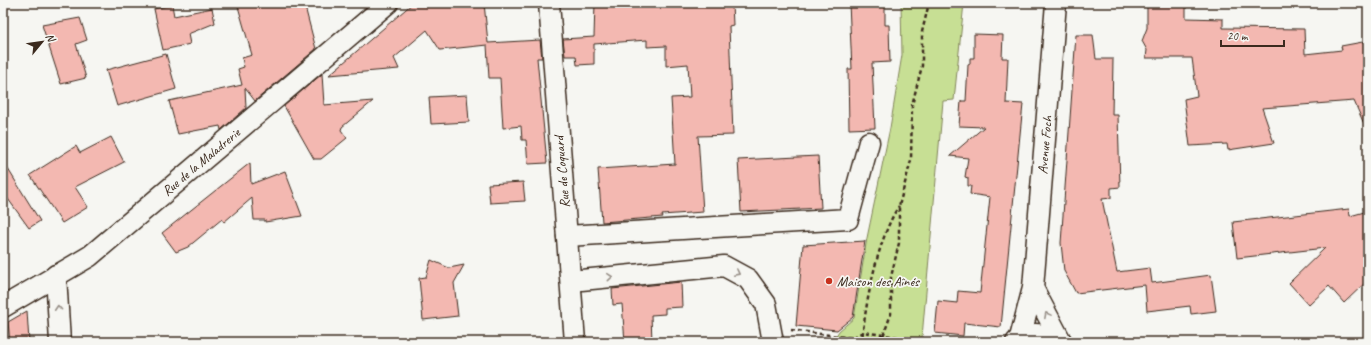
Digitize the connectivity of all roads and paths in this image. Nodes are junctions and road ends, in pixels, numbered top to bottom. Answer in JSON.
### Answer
{"nodes":[{"id":1,"x":388,"y":3,"type":"edge"},
{"id":2,"x":549,"y":3,"type":"edge"},
{"id":3,"x":929,"y":3,"type":"edge"},
{"id":4,"x":1056,"y":3,"type":"edge"},
{"id":5,"x":869,"y":142,"type":"dead end"},
{"id":6,"x":899,"y":206,"type":"junction"},
{"id":7,"x":567,"y":236,"type":"junction"},
{"id":8,"x":56,"y":275,"type":"junction"},
{"id":9,"x":571,"y":281,"type":"junction"},
{"id":10,"x":1033,"y":288,"type":"junction"},
{"id":11,"x":3,"y":307,"type":"edge"},
{"id":12,"x":863,"y":332,"type":"junction"},
{"id":13,"x":883,"y":334,"type":"junction"},
{"id":14,"x":1018,"y":340,"type":"edge"},
{"id":15,"x":60,"y":342,"type":"edge"},
{"id":16,"x":575,"y":342,"type":"edge"},
{"id":17,"x":773,"y":342,"type":"edge"},
{"id":18,"x":862,"y":342,"type":"edge"},
{"id":19,"x":881,"y":342,"type":"edge"},
{"id":20,"x":933,"y":342,"type":"edge"},
{"id":21,"x":1062,"y":342,"type":"edge"}],
"edges":[{"from":1,"to":8,"type":"street","name":"Rue de la Maladrerie"},
{"from":2,"to":7,"type":"street","name":"Rue de Coquard"},
{"from":3,"to":6,"type":"path"},
{"from":4,"to":10,"type":"street","name":"Avenue Foch"},
{"from":5,"to":7,"type":"street"},
{"from":6,"to":12,"type":"path"},
{"from":6,"to":13,"type":"path"},
{"from":7,"to":9,"type":"street","name":"Rue de Coquard"},
{"from":8,"to":11,"type":"street","name":"Rue de la Maladrerie"},
{"from":15,"to":8,"type":"street","one_way":true},
{"from":9,"to":16,"type":"street","name":"Rue de Coquard"},
{"from":9,"to":17,"type":"street","one_way":true},
{"from":10,"to":14,"type":"street","name":"Avenue Foch"},
{"from":21,"to":10,"type":"street","name":"Avenue Foch","one_way":true},
{"from":12,"to":13,"type":"path"},
{"from":12,"to":18,"type":"path"},
{"from":13,"to":19,"type":"path"},
{"from":13,"to":20,"type":"path"},
{"from":14,"to":21,"type":"street","name":"Avenue Foch"}]}
